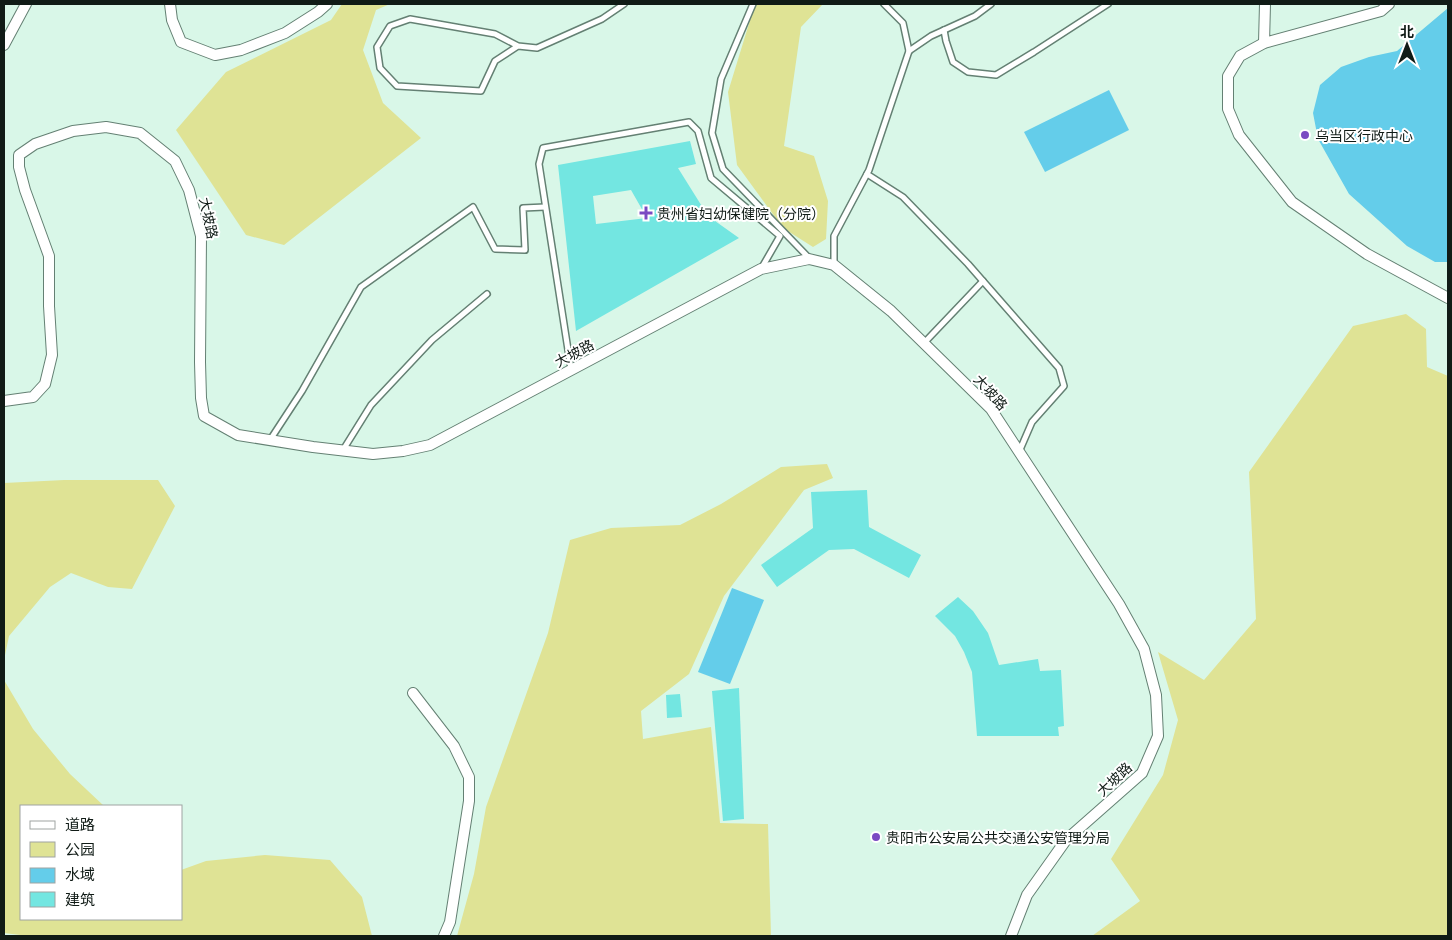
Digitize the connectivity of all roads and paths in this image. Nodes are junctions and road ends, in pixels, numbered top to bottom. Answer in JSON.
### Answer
{"nodes":[{"id":1,"x":26,"y":4,"type":"edge"},
{"id":2,"x":170,"y":4,"type":"edge"},
{"id":3,"x":327,"y":4,"type":"edge"},
{"id":4,"x":624,"y":4,"type":"edge"},
{"id":5,"x":753,"y":4,"type":"edge"},
{"id":6,"x":884,"y":4,"type":"edge"},
{"id":7,"x":991,"y":4,"type":"edge"},
{"id":8,"x":1108,"y":4,"type":"edge"},
{"id":9,"x":1265,"y":4,"type":"edge"},
{"id":10,"x":1389,"y":4,"type":"edge"},
{"id":11,"x":944,"y":30,"type":"junction"},
{"id":12,"x":1264,"y":43,"type":"junction"},
{"id":13,"x":4,"y":45,"type":"edge"},
{"id":14,"x":518,"y":46,"type":"junction"},
{"id":15,"x":909,"y":51,"type":"junction"},
{"id":16,"x":867,"y":174,"type":"junction"},
{"id":17,"x":545,"y":207,"type":"junction"},
{"id":18,"x":809,"y":259,"type":"junction"},
{"id":19,"x":834,"y":265,"type":"junction"},
{"id":20,"x":761,"y":269,"type":"junction"},
{"id":21,"x":983,"y":280,"type":"junction"},
{"id":22,"x":487,"y":294,"type":"dead end"},
{"id":23,"x":1448,"y":298,"type":"edge"},
{"id":24,"x":924,"y":343,"type":"junction"},
{"id":25,"x":572,"y":370,"type":"junction"},
{"id":26,"x":4,"y":401,"type":"edge"},
{"id":27,"x":270,"y":440,"type":"junction"},
{"id":28,"x":342,"y":450,"type":"junction"},
{"id":29,"x":1019,"y":452,"type":"junction"},
{"id":30,"x":413,"y":693,"type":"dead end"},
{"id":31,"x":444,"y":936,"type":"edge"},
{"id":32,"x":1011,"y":936,"type":"edge"}],
"edges":[{"from":1,"to":13,"type":"street"},
{"from":2,"to":3,"type":"street"},
{"from":4,"to":14,"type":"lane"},
{"from":5,"to":18,"type":"lane"},
{"from":6,"to":15,"type":"lane"},
{"from":7,"to":11,"type":"lane"},
{"from":8,"to":11,"type":"lane"},
{"from":9,"to":12,"type":"street"},
{"from":10,"to":12,"type":"street"},
{"from":11,"to":15,"type":"lane"},
{"from":12,"to":23,"type":"street"},
{"from":14,"to":14,"type":"lane"},
{"from":15,"to":16,"type":"lane"},
{"from":16,"to":19,"type":"lane"},
{"from":16,"to":21,"type":"lane"},
{"from":17,"to":20,"type":"lane"},
{"from":17,"to":25,"type":"lane"},
{"from":17,"to":27,"type":"lane"},
{"from":18,"to":19,"type":"street","name":"大坡路"},
{"from":18,"to":20,"type":"street","name":"大坡路"},
{"from":19,"to":24,"type":"street","name":"大坡路"},
{"from":20,"to":25,"type":"street","name":"大坡路"},
{"from":21,"to":24,"type":"lane"},
{"from":21,"to":29,"type":"lane"},
{"from":22,"to":28,"type":"lane"},
{"from":24,"to":29,"type":"street","name":"大坡路"},
{"from":25,"to":28,"type":"street","name":"大坡路"},
{"from":26,"to":27,"type":"street","name":"大坡路"},
{"from":27,"to":28,"type":"street","name":"大坡路"},
{"from":29,"to":32,"type":"street","name":"大坡路"},
{"from":30,"to":31,"type":"street"}]}
